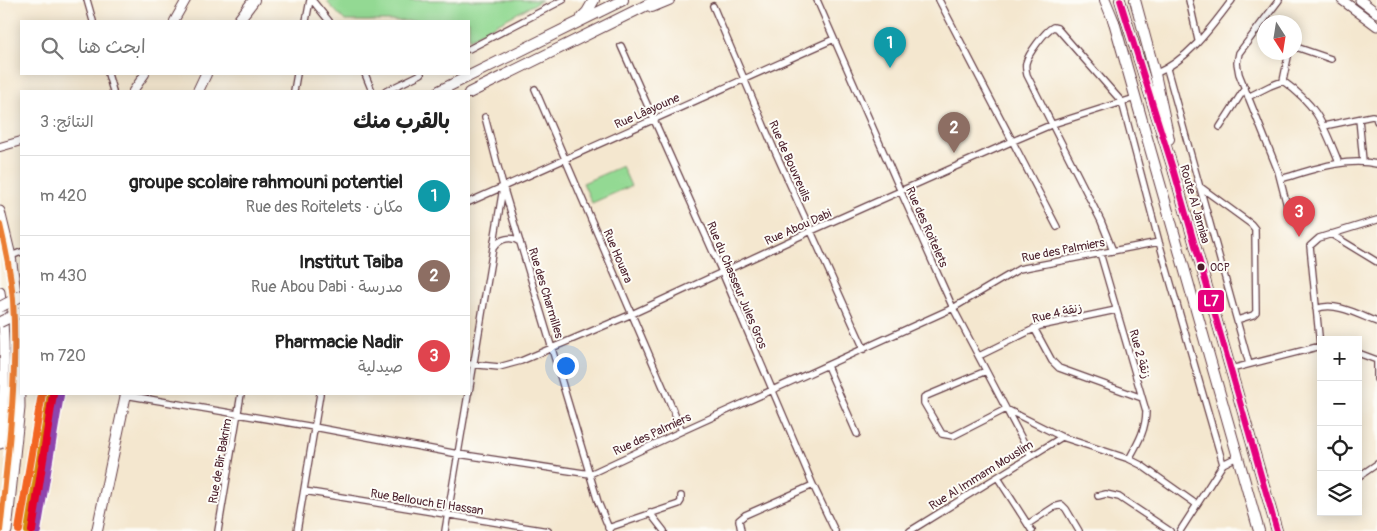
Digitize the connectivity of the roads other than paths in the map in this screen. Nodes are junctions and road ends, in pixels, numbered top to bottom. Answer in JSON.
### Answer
{"nodes":[{"id":1,"x":88,"y":0,"type":"edge"},
{"id":2,"x":186,"y":0,"type":"edge"},
{"id":3,"x":254,"y":0,"type":"edge"},
{"id":4,"x":311,"y":0,"type":"edge"},
{"id":5,"x":563,"y":0,"type":"edge"},
{"id":6,"x":594,"y":0,"type":"edge"},
{"id":7,"x":623,"y":0,"type":"edge"},
{"id":8,"x":657,"y":0,"type":"edge"},
{"id":9,"x":669,"y":0,"type":"edge"},
{"id":10,"x":817,"y":0,"type":"edge"},
{"id":11,"x":939,"y":0,"type":"edge"},
{"id":12,"x":1107,"y":0,"type":"edge"},
{"id":13,"x":1120,"y":0,"type":"edge"},
{"id":14,"x":1135,"y":0,"type":"edge"},
{"id":15,"x":1189,"y":0,"type":"edge"},
{"id":16,"x":1232,"y":0,"type":"edge"},
{"id":17,"x":1279,"y":0,"type":"edge"},
{"id":18,"x":1342,"y":0,"type":"edge"},
{"id":19,"x":1360,"y":0,"type":"edge"},
{"id":20,"x":608,"y":3,"type":"edge"},
{"id":21,"x":713,"y":6,"type":"dead end"},
{"id":22,"x":1377,"y":13,"type":"edge"},
{"id":23,"x":93,"y":20,"type":"edge"},
{"id":24,"x":175,"y":20,"type":"edge"},
{"id":25,"x":239,"y":20,"type":"edge"},
{"id":26,"x":306,"y":20,"type":"edge"},
{"id":27,"x":328,"y":20,"type":"edge"},
{"id":28,"x":615,"y":20,"type":"junction"},
{"id":29,"x":575,"y":24,"type":"junction"},
{"id":30,"x":1377,"y":26,"type":"edge"},
{"id":31,"x":834,"y":39,"type":"junction"},
{"id":32,"x":1198,"y":40,"type":"junction"},
{"id":33,"x":621,"y":46,"type":"dead end"},
{"id":34,"x":470,"y":48,"type":"edge"},
{"id":35,"x":1302,"y":49,"type":"edge"},
{"id":36,"x":1332,"y":59,"type":"dead end"},
{"id":37,"x":1287,"y":60,"type":"edge"},
{"id":38,"x":1167,"y":69,"type":"junction"},
{"id":39,"x":1155,"y":74,"type":"junction"},
{"id":40,"x":108,"y":75,"type":"edge"},
{"id":41,"x":144,"y":75,"type":"edge"},
{"id":42,"x":206,"y":75,"type":"edge"},
{"id":43,"x":297,"y":75,"type":"edge"},
{"id":44,"x":365,"y":75,"type":"edge"},
{"id":45,"x":418,"y":75,"type":"edge"},
{"id":46,"x":744,"y":79,"type":"junction"},
{"id":47,"x":1283,"y":82,"type":"junction"},
{"id":48,"x":1245,"y":88,"type":"junction"},
{"id":49,"x":535,"y":89,"type":"dead end"},
{"id":50,"x":113,"y":90,"type":"edge"},
{"id":51,"x":134,"y":90,"type":"edge"},
{"id":52,"x":198,"y":90,"type":"edge"},
{"id":53,"x":294,"y":90,"type":"edge"},
{"id":54,"x":372,"y":90,"type":"edge"},
{"id":55,"x":388,"y":90,"type":"edge"},
{"id":56,"x":441,"y":90,"type":"edge"},
{"id":57,"x":470,"y":92,"type":"edge"},
{"id":58,"x":1248,"y":97,"type":"junction"},
{"id":59,"x":1135,"y":98,"type":"junction"},
{"id":60,"x":1122,"y":102,"type":"junction"},
{"id":61,"x":485,"y":118,"type":"dead end"},
{"id":62,"x":1359,"y":118,"type":"junction"},
{"id":63,"x":654,"y":120,"type":"junction"},
{"id":64,"x":1377,"y":121,"type":"edge"},
{"id":65,"x":1053,"y":124,"type":"junction"},
{"id":66,"x":1324,"y":126,"type":"junction"},
{"id":67,"x":1220,"y":127,"type":"dead end"},
{"id":68,"x":20,"y":141,"type":"edge"},
{"id":69,"x":1013,"y":141,"type":"junction"},
{"id":70,"x":0,"y":148,"type":"edge"},
{"id":71,"x":566,"y":159,"type":"junction"},
{"id":72,"x":1363,"y":161,"type":"junction"},
{"id":73,"x":1339,"y":163,"type":"junction"},
{"id":74,"x":1377,"y":164,"type":"edge"},
{"id":75,"x":1174,"y":172,"type":"junction"},
{"id":76,"x":1281,"y":179,"type":"junction"},
{"id":77,"x":504,"y":186,"type":"junction"},
{"id":78,"x":1199,"y":186,"type":"junction"},
{"id":79,"x":901,"y":192,"type":"junction"},
{"id":80,"x":470,"y":202,"type":"edge"},
{"id":81,"x":1287,"y":206,"type":"dead end"},
{"id":82,"x":0,"y":211,"type":"edge"},
{"id":83,"x":1377,"y":220,"type":"edge"},
{"id":84,"x":1057,"y":227,"type":"dead end"},
{"id":85,"x":811,"y":231,"type":"junction"},
{"id":86,"x":1331,"y":234,"type":"junction"},
{"id":87,"x":1159,"y":242,"type":"junction"},
{"id":88,"x":521,"y":243,"type":"junction"},
{"id":89,"x":493,"y":249,"type":"junction"},
{"id":90,"x":1113,"y":251,"type":"junction"},
{"id":91,"x":20,"y":252,"type":"edge"},
{"id":92,"x":1100,"y":253,"type":"junction"},
{"id":93,"x":11,"y":256,"type":"junction"},
{"id":94,"x":1377,"y":262,"type":"edge"},
{"id":95,"x":722,"y":272,"type":"junction"},
{"id":96,"x":0,"y":292,"type":"edge"},
{"id":97,"x":20,"y":297,"type":"edge"},
{"id":98,"x":0,"y":307,"type":"edge"},
{"id":99,"x":953,"y":308,"type":"junction"},
{"id":100,"x":1316,"y":309,"type":"junction"},
{"id":101,"x":1116,"y":310,"type":"junction"},
{"id":102,"x":20,"y":312,"type":"edge"},
{"id":103,"x":632,"y":314,"type":"junction"},
{"id":104,"x":1236,"y":320,"type":"junction"},
{"id":105,"x":0,"y":322,"type":"edge"},
{"id":106,"x":1377,"y":322,"type":"edge"},
{"id":107,"x":1034,"y":328,"type":"junction"},
{"id":108,"x":1319,"y":336,"type":"edge"},
{"id":109,"x":1317,"y":347,"type":"edge"},
{"id":110,"x":552,"y":348,"type":"junction"},
{"id":111,"x":864,"y":349,"type":"junction"},
{"id":112,"x":1362,"y":354,"type":"edge"},
{"id":113,"x":978,"y":356,"type":"junction"},
{"id":114,"x":1377,"y":360,"type":"edge"},
{"id":115,"x":1249,"y":364,"type":"junction"},
{"id":116,"x":471,"y":365,"type":"edge"},
{"id":117,"x":827,"y":366,"type":"junction"},
{"id":118,"x":1231,"y":369,"type":"junction"},
{"id":119,"x":986,"y":371,"type":"junction"},
{"id":120,"x":470,"y":379,"type":"edge"},
{"id":121,"x":1377,"y":379,"type":"edge"},
{"id":122,"x":772,"y":391,"type":"junction"},
{"id":123,"x":125,"y":395,"type":"edge"},
{"id":124,"x":241,"y":395,"type":"edge"},
{"id":125,"x":320,"y":395,"type":"edge"},
{"id":126,"x":469,"y":395,"type":"edge"},
{"id":127,"x":1142,"y":398,"type":"junction"},
{"id":128,"x":1006,"y":409,"type":"junction"},
{"id":129,"x":238,"y":415,"type":"junction"},
{"id":130,"x":314,"y":427,"type":"junction"},
{"id":131,"x":682,"y":431,"type":"junction"},
{"id":132,"x":857,"y":434,"type":"dead end"},
{"id":133,"x":1062,"y":437,"type":"junction"},
{"id":134,"x":0,"y":444,"type":"edge"},
{"id":135,"x":458,"y":454,"type":"junction"},
{"id":136,"x":1031,"y":456,"type":"junction"},
{"id":137,"x":1237,"y":457,"type":"junction"},
{"id":138,"x":1129,"y":459,"type":"junction"},
{"id":139,"x":1223,"y":464,"type":"junction"},
{"id":140,"x":1377,"y":464,"type":"edge"},
{"id":141,"x":590,"y":474,"type":"junction"},
{"id":142,"x":1362,"y":474,"type":"edge"},
{"id":143,"x":998,"y":478,"type":"junction"},
{"id":144,"x":813,"y":485,"type":"junction"},
{"id":145,"x":304,"y":491,"type":"junction"},
{"id":146,"x":681,"y":496,"type":"dead end"},
{"id":147,"x":1098,"y":496,"type":"dead end"},
{"id":148,"x":1196,"y":504,"type":"junction"},
{"id":149,"x":650,"y":513,"type":"junction"},
{"id":150,"x":448,"y":516,"type":"junction"},
{"id":151,"x":1028,"y":524,"type":"junction"},
{"id":152,"x":609,"y":529,"type":"edge"},
{"id":153,"x":7,"y":531,"type":"edge"},
{"id":154,"x":97,"y":531,"type":"edge"},
{"id":155,"x":218,"y":531,"type":"edge"},
{"id":156,"x":297,"y":531,"type":"edge"},
{"id":157,"x":445,"y":531,"type":"edge"},
{"id":158,"x":548,"y":531,"type":"edge"},
{"id":159,"x":664,"y":531,"type":"edge"},
{"id":160,"x":741,"y":531,"type":"edge"},
{"id":161,"x":835,"y":531,"type":"edge"},
{"id":162,"x":910,"y":531,"type":"edge"},
{"id":163,"x":1032,"y":531,"type":"edge"},
{"id":164,"x":1079,"y":531,"type":"edge"},
{"id":165,"x":1170,"y":531,"type":"edge"},
{"id":166,"x":1180,"y":531,"type":"edge"},
{"id":167,"x":1258,"y":531,"type":"edge"},
{"id":168,"x":1277,"y":531,"type":"edge"}],
"edges":[{"from":1,"to":23,"type":"street"},
{"from":2,"to":24,"type":"street"},
{"from":3,"to":25,"type":"main road"},
{"from":4,"to":26,"type":"street"},
{"from":4,"to":27,"type":"street"},
{"from":5,"to":34,"type":"street"},
{"from":6,"to":29,"type":"main road"},
{"from":7,"to":20,"type":"main road"},
{"from":8,"to":28,"type":"main road"},
{"from":9,"to":28,"type":"main road"},
{"from":10,"to":31,"type":"street","name":"Rue des Roitelets"},
{"from":11,"to":69,"type":"street"},
{"from":12,"to":59,"type":"main road"},
{"from":13,"to":75,"type":"main road","name":"Route Al Jamiaa"},
{"from":14,"to":39,"type":"main road"},
{"from":15,"to":32,"type":"street"},
{"from":16,"to":32,"type":"street"},
{"from":17,"to":48,"type":"street"},
{"from":18,"to":30,"type":"main road"},
{"from":19,"to":22,"type":"main road"},
{"from":20,"to":29,"type":"main road"},
{"from":21,"to":46,"type":"street","name":"Rue de Bouvreuils"},
{"from":28,"to":57,"type":"main road"},
{"from":29,"to":56,"type":"main road"},
{"from":31,"to":46,"type":"street","name":"Rue Lâayoune"},
{"from":31,"to":79,"type":"street","name":"Rue des Roitelets"},
{"from":32,"to":38,"type":"street"},
{"from":33,"to":63,"type":"street","name":"Rue du Chasseur Jules Gros"},
{"from":35,"to":36,"type":"street"},
{"from":37,"to":47,"type":"street"},
{"from":38,"to":39,"type":"street"},
{"from":38,"to":78,"type":"street"},
{"from":39,"to":75,"type":"main road"},
{"from":40,"to":50,"type":"street"},
{"from":41,"to":51,"type":"street"},
{"from":42,"to":52,"type":"main road"},
{"from":43,"to":53,"type":"street"},
{"from":44,"to":54,"type":"street"},
{"from":45,"to":55,"type":"street"},
{"from":46,"to":63,"type":"street","name":"Rue Lâayoune"},
{"from":46,"to":85,"type":"street","name":"Rue de Bouvreuils"},
{"from":47,"to":58,"type":"street"},
{"from":47,"to":66,"type":"street"},
{"from":48,"to":58,"type":"street"},
{"from":48,"to":67,"type":"street"},
{"from":49,"to":71,"type":"street","name":"Rue Houara"},
{"from":58,"to":76,"type":"street"},
{"from":59,"to":60,"type":"street","name":"Rue Abou Dabi"},
{"from":59,"to":137,"type":"main road"},
{"from":60,"to":65,"type":"street","name":"Rue Abou Dabi"},
{"from":60,"to":65,"type":"street"},
{"from":60,"to":87,"type":"street"},
{"from":61,"to":77,"type":"street","name":"Rue des Charmilles"},
{"from":62,"to":64,"type":"street"},
{"from":62,"to":66,"type":"street"},
{"from":62,"to":72,"type":"street"},
{"from":63,"to":71,"type":"street","name":"Rue Lâayoune"},
{"from":63,"to":95,"type":"street","name":"Rue du Chasseur Jules Gros"},
{"from":65,"to":69,"type":"street","name":"Rue Abou Dabi"},
{"from":65,"to":90,"type":"street"},
{"from":66,"to":73,"type":"street"},
{"from":68,"to":70,"type":"street"},
{"from":69,"to":79,"type":"street","name":"Rue Abou Dabi"},
{"from":69,"to":84,"type":"street"},
{"from":71,"to":77,"type":"street","name":"Rue Lâayoune"},
{"from":71,"to":103,"type":"street","name":"Rue Houara"},
{"from":72,"to":73,"type":"street"},
{"from":72,"to":74,"type":"street"},
{"from":73,"to":76,"type":"street"},
{"from":75,"to":118,"type":"main road","name":"Route Al Jamiaa"},
{"from":76,"to":81,"type":"street"},
{"from":77,"to":80,"type":"street","name":"Rue Lâayoune"},
{"from":77,"to":88,"type":"street","name":"Rue des Charmilles"},
{"from":77,"to":89,"type":"street"},
{"from":78,"to":104,"type":"street"},
{"from":78,"to":104,"type":"street"},
{"from":79,"to":85,"type":"street","name":"Rue Abou Dabi"},
{"from":79,"to":99,"type":"street","name":"Rue des Roitelets"},
{"from":82,"to":93,"type":"main road"},
{"from":83,"to":86,"type":"street"},
{"from":85,"to":95,"type":"street","name":"Rue Abou Dabi"},
{"from":85,"to":111,"type":"street","name":"Rue de Bouvreuils"},
{"from":86,"to":94,"type":"street"},
{"from":86,"to":100,"type":"street"},
{"from":87,"to":90,"type":"street","name":"Rue des Palmiers"},
{"from":87,"to":139,"type":"street"},
{"from":88,"to":89,"type":"street"},
{"from":88,"to":110,"type":"street","name":"Rue des Charmilles"},
{"from":89,"to":116,"type":"street"},
{"from":90,"to":92,"type":"street","name":"Rue des Palmiers"},
{"from":91,"to":93,"type":"street"},
{"from":92,"to":99,"type":"street","name":"Rue des Palmiers"},
{"from":92,"to":101,"type":"street","name":"Rue 2 زنقة"},
{"from":93,"to":153,"type":"main road"},
{"from":95,"to":103,"type":"street","name":"Rue Abou Dabi"},
{"from":95,"to":122,"type":"street","name":"Rue du Chasseur Jules Gros"},
{"from":96,"to":134,"type":"main road"},
{"from":97,"to":98,"type":"main road","bridge":true},
{"from":99,"to":111,"type":"street","name":"Rue des Palmiers"},
{"from":99,"to":113,"type":"street","name":"Rue des Roitelets"},
{"from":100,"to":106,"type":"street"},
{"from":100,"to":108,"type":"street"},
{"from":101,"to":107,"type":"street","name":"Rue 4 زنقة"},
{"from":101,"to":127,"type":"street","name":"Rue 2 زنقة"},
{"from":102,"to":105,"type":"main road","bridge":true},
{"from":103,"to":110,"type":"street","name":"Rue Abou Dabi"},
{"from":103,"to":131,"type":"street","name":"Rue Houara"},
{"from":104,"to":115,"type":"street"},
{"from":107,"to":113,"type":"street","name":"Rue 4 زنقة"},
{"from":107,"to":127,"type":"street"},
{"from":109,"to":115,"type":"street"},
{"from":110,"to":116,"type":"street","name":"Rue Abou Dabi"},
{"from":110,"to":141,"type":"street","name":"Rue des Charmilles"},
{"from":111,"to":117,"type":"street","name":"Rue des Palmiers"},
{"from":112,"to":114,"type":"street"},
{"from":113,"to":119,"type":"street","name":"Rue des Roitelets"},
{"from":114,"to":121,"type":"street"},
{"from":115,"to":118,"type":"street"},
{"from":116,"to":120,"type":"street"},
{"from":117,"to":122,"type":"street","name":"Rue des Palmiers"},
{"from":117,"to":132,"type":"street"},
{"from":118,"to":168,"type":"main road","name":"Route Al Jamiaa"},
{"from":119,"to":128,"type":"street","name":"Rue des Roitelets"},
{"from":119,"to":128,"type":"street"},
{"from":122,"to":131,"type":"street","name":"Rue des Palmiers"},
{"from":122,"to":144,"type":"street","name":"Rue du Chasseur Jules Gros"},
{"from":123,"to":129,"type":"street"},
{"from":123,"to":154,"type":"main road"},
{"from":124,"to":129,"type":"street","name":"Rue de Bir Bakrim"},
{"from":125,"to":130,"type":"street"},
{"from":126,"to":135,"type":"street"},
{"from":127,"to":138,"type":"street","name":"Rue 2 زنقة"},
{"from":128,"to":133,"type":"street"},
{"from":128,"to":136,"type":"street","name":"Rue des Roitelets"},
{"from":129,"to":130,"type":"street"},
{"from":129,"to":155,"type":"street","name":"Rue de Bir Bakrim"},
{"from":130,"to":135,"type":"street"},
{"from":130,"to":145,"type":"street"},
{"from":131,"to":141,"type":"street","name":"Rue des Palmiers"},
{"from":133,"to":136,"type":"street","name":"Rue Al Immam Mouslim"},
{"from":133,"to":138,"type":"street"},
{"from":135,"to":141,"type":"street"},
{"from":135,"to":150,"type":"street"},
{"from":136,"to":143,"type":"street","name":"Rue Al Immam Mouslim"},
{"from":137,"to":139,"type":"street"},
{"from":137,"to":167,"type":"main road"},
{"from":138,"to":148,"type":"street"},
{"from":139,"to":148,"type":"street"},
{"from":140,"to":142,"type":"street"},
{"from":141,"to":152,"type":"street","name":"Rue des Charmilles"},
{"from":143,"to":151,"type":"street"},
{"from":143,"to":162,"type":"street","name":"Rue Al Immam Mouslim"},
{"from":144,"to":160,"type":"street"},
{"from":144,"to":161,"type":"street","name":"Rue du Chasseur Jules Gros"},
{"from":145,"to":150,"type":"street","name":"Rue Bellouch El Hassan"},
{"from":145,"to":156,"type":"street"},
{"from":146,"to":149,"type":"street"},
{"from":147,"to":165,"type":"street"},
{"from":148,"to":166,"type":"street"},
{"from":149,"to":152,"type":"street"},
{"from":149,"to":159,"type":"street"},
{"from":150,"to":157,"type":"street"},
{"from":150,"to":158,"type":"street","name":"Rue Bellouch El Hassan"},
{"from":151,"to":163,"type":"street"},
{"from":151,"to":164,"type":"street"}]}
